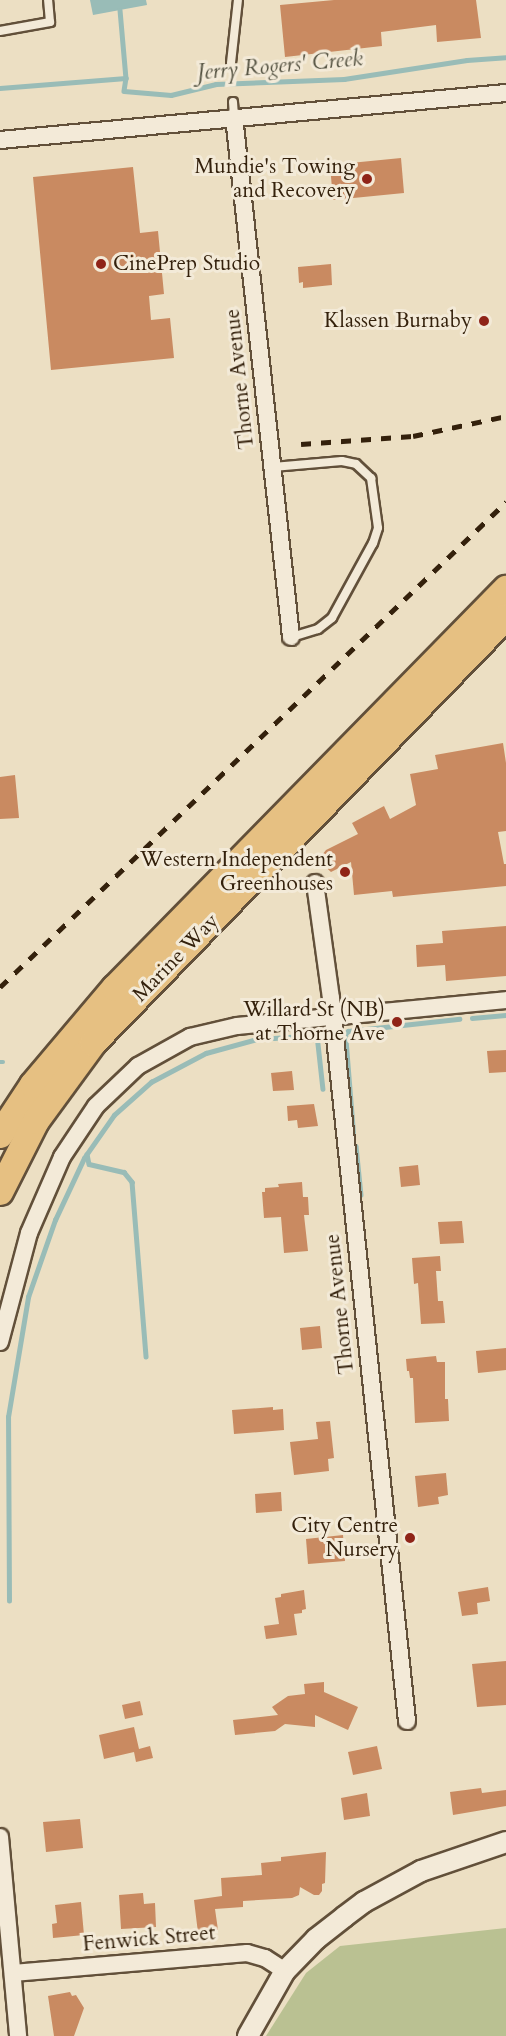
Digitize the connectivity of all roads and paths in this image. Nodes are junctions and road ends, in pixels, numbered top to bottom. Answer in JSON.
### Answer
{"nodes":[{"id":1,"x":48,"y":0,"type":"edge"},
{"id":2,"x":238,"y":0,"type":"edge"},
{"id":3,"x":0,"y":31,"type":"edge"},
{"id":4,"x":231,"y":63,"type":"dead end"},
{"id":5,"x":506,"y":93,"type":"edge"},
{"id":6,"x":233,"y":109,"type":"junction"},
{"id":7,"x":0,"y":140,"type":"edge"},
{"id":8,"x":273,"y":467,"type":"junction"},
{"id":9,"x":506,"y":589,"type":"edge"},
{"id":10,"x":506,"y":617,"type":"edge"},
{"id":11,"x":291,"y":637,"type":"joint"},
{"id":12,"x":315,"y":883,"type":"dead end"},
{"id":13,"x":506,"y":1000,"type":"edge"},
{"id":14,"x":332,"y":1016,"type":"junction"},
{"id":15,"x":0,"y":1136,"type":"edge"},
{"id":16,"x":0,"y":1192,"type":"edge"},
{"id":17,"x":0,"y":1342,"type":"edge"},
{"id":18,"x":407,"y":1721,"type":"dead end"},
{"id":19,"x":0,"y":1837,"type":"edge"},
{"id":20,"x":506,"y":1842,"type":"edge"},
{"id":21,"x":285,"y":1971,"type":"junction"},
{"id":22,"x":13,"y":1973,"type":"junction"},
{"id":23,"x":18,"y":2036,"type":"edge"},
{"id":24,"x":248,"y":2036,"type":"edge"}],
"edges":[{"from":1,"to":3,"type":"lane"},
{"from":2,"to":4,"type":"lane"},
{"from":5,"to":6,"type":"street"},
{"from":6,"to":7,"type":"street"},
{"from":6,"to":8,"type":"street","name":"Thorne Avenue"},
{"from":8,"to":11,"type":"street","name":"Thorne Avenue"},
{"from":8,"to":11,"type":"lane"},
{"from":9,"to":15,"type":"main road","name":"Marine Way"},
{"from":10,"to":16,"type":"main road","name":"Marine Way"},
{"from":12,"to":14,"type":"street","name":"Thorne Avenue"},
{"from":13,"to":14,"type":"street"},
{"from":14,"to":17,"type":"street"},
{"from":14,"to":18,"type":"street","name":"Thorne Avenue"},
{"from":19,"to":22,"type":"street"},
{"from":20,"to":21,"type":"street"},
{"from":21,"to":22,"type":"street","name":"Fenwick Street"},
{"from":21,"to":24,"type":"street"},
{"from":22,"to":23,"type":"street"}]}
